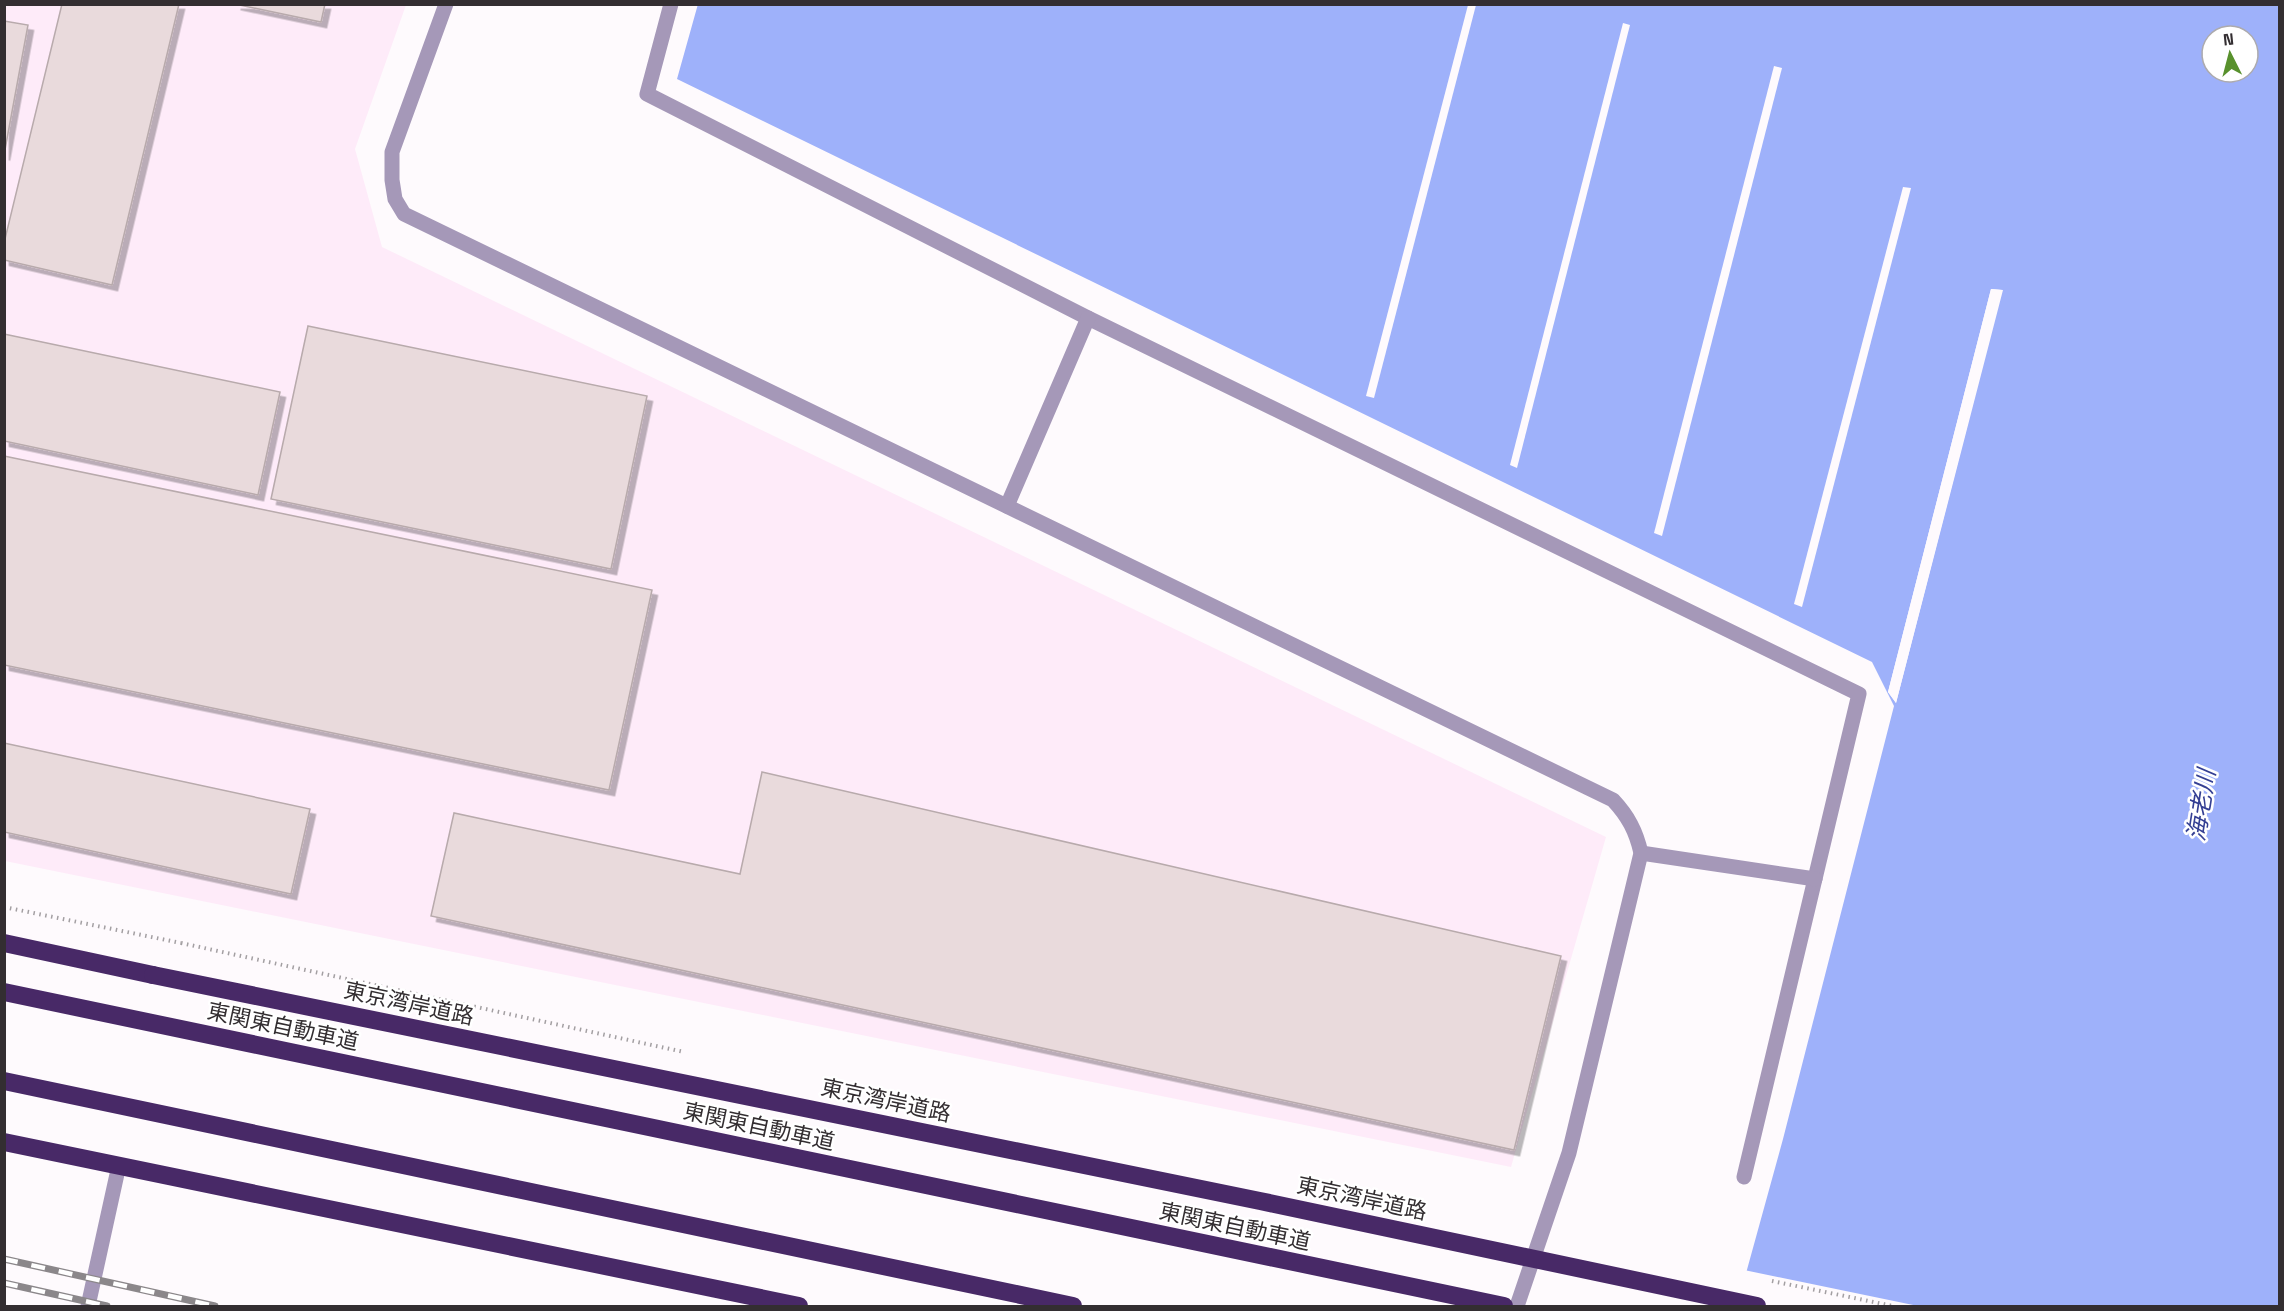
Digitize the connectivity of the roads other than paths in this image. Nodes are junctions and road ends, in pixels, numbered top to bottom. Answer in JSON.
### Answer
{"nodes":[{"id":1,"x":446,"y":4,"type":"edge"},
{"id":2,"x":671,"y":4,"type":"edge"},
{"id":3,"x":1088,"y":318,"type":"junction"},
{"id":4,"x":1007,"y":506,"type":"junction"},
{"id":5,"x":1641,"y":853,"type":"junction"},
{"id":6,"x":1815,"y":879,"type":"junction"},
{"id":7,"x":4,"y":943,"type":"edge"},
{"id":8,"x":4,"y":992,"type":"edge"},
{"id":9,"x":4,"y":1081,"type":"edge"},
{"id":10,"x":4,"y":1142,"type":"edge"},
{"id":11,"x":119,"y":1166,"type":"junction"},
{"id":12,"x":1744,"y":1177,"type":"dead end"},
{"id":13,"x":88,"y":1306,"type":"edge"},
{"id":14,"x":799,"y":1306,"type":"edge"},
{"id":15,"x":1073,"y":1306,"type":"edge"},
{"id":16,"x":1504,"y":1306,"type":"edge"},
{"id":17,"x":1517,"y":1306,"type":"edge"},
{"id":18,"x":1757,"y":1306,"type":"edge"}],
"edges":[{"from":1,"to":4,"type":"street"},
{"from":2,"to":3,"type":"street"},
{"from":3,"to":4,"type":"street"},
{"from":3,"to":6,"type":"street"},
{"from":4,"to":5,"type":"street"},
{"from":5,"to":6,"type":"street"},
{"from":5,"to":17,"type":"street"},
{"from":6,"to":12,"type":"street"},
{"from":7,"to":18,"type":"highway","name":"東京湾岸道路","bridge":true},
{"from":8,"to":16,"type":"highway","name":"東関東自動車道"},
{"from":9,"to":15,"type":"highway"},
{"from":10,"to":11,"type":"highway"},
{"from":11,"to":13,"type":"street"},
{"from":11,"to":14,"type":"highway"}]}
